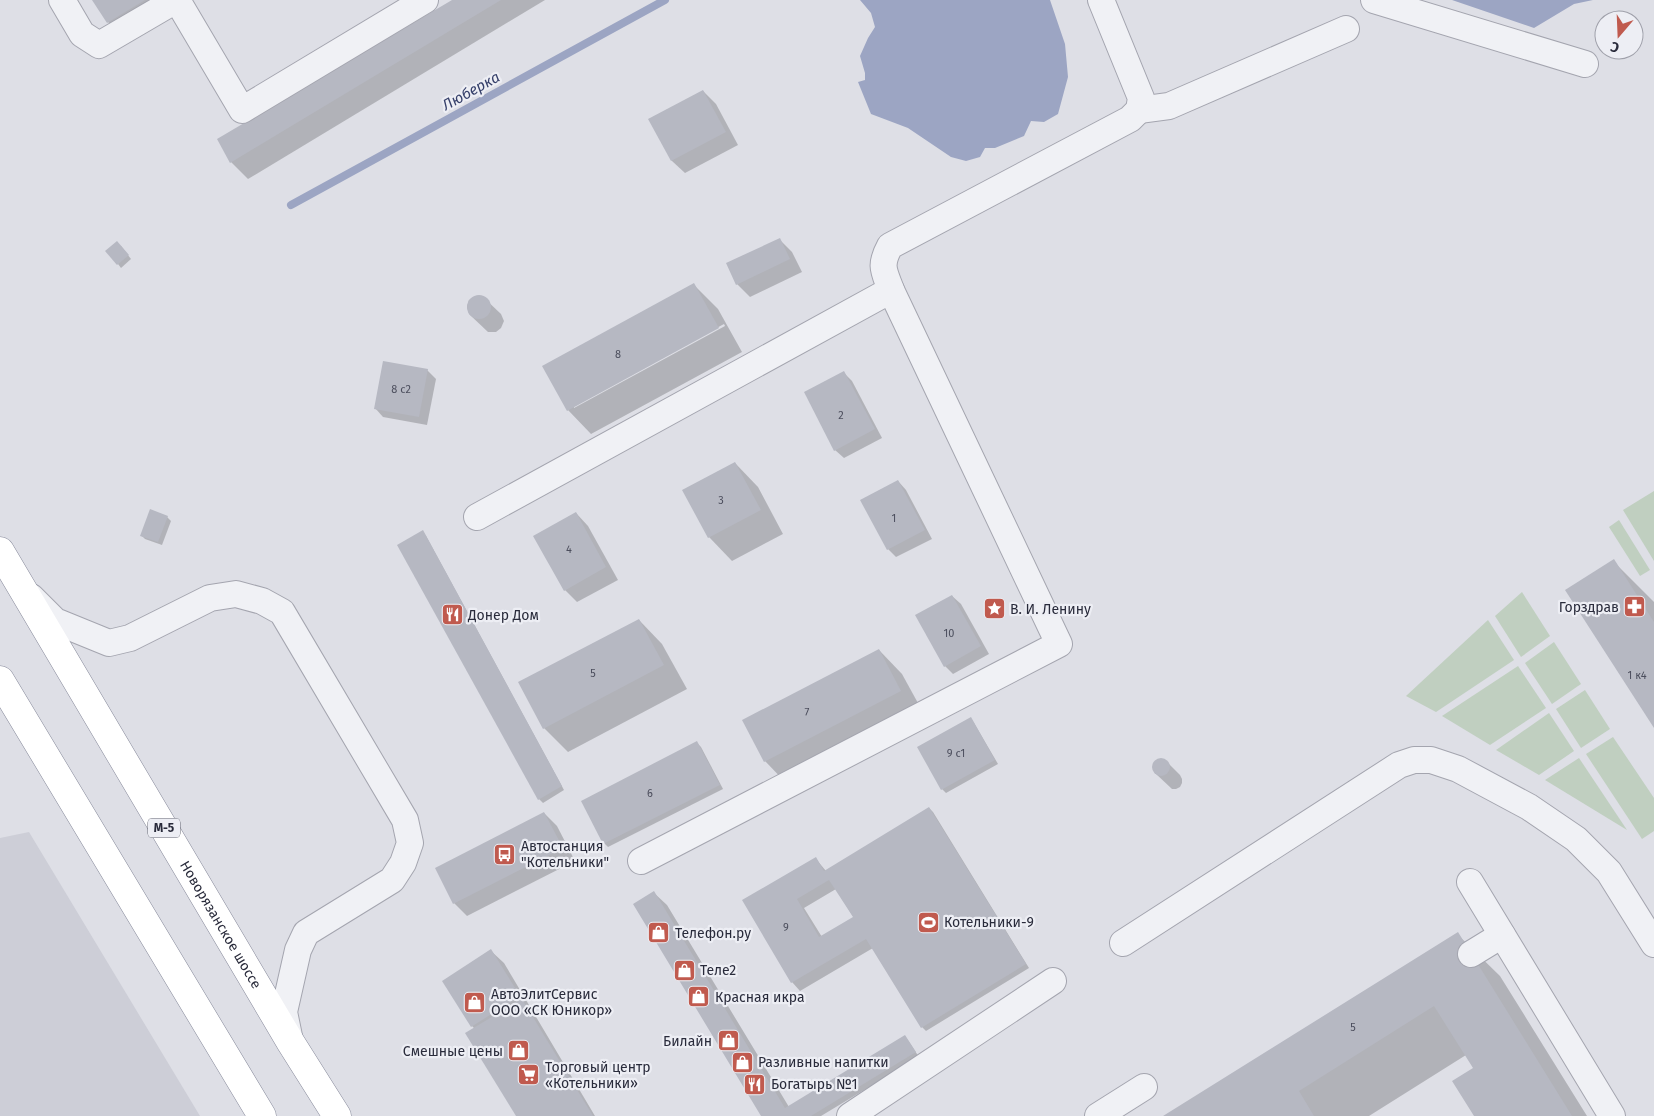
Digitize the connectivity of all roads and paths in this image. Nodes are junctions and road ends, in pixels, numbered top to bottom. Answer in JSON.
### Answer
{"nodes":[{"id":1,"x":62,"y":0,"type":"edge"},
{"id":2,"x":176,"y":0,"type":"edge"},
{"id":3,"x":425,"y":0,"type":"edge"},
{"id":4,"x":1101,"y":0,"type":"edge"},
{"id":5,"x":1374,"y":0,"type":"edge"},
{"id":6,"x":1346,"y":30,"type":"dead end"},
{"id":7,"x":1585,"y":64,"type":"dead end"},
{"id":8,"x":1138,"y":110,"type":"junction"},
{"id":9,"x":891,"y":290,"type":"junction"},
{"id":10,"x":477,"y":516,"type":"dead end"},
{"id":11,"x":0,"y":551,"type":"edge"},
{"id":12,"x":22,"y":587,"type":"junction"},
{"id":13,"x":0,"y":680,"type":"edge"},
{"id":14,"x":641,"y":861,"type":"dead end"},
{"id":15,"x":1470,"y":882,"type":"dead end"},
{"id":16,"x":1502,"y":935,"type":"junction"},
{"id":17,"x":1123,"y":943,"type":"dead end"},
{"id":18,"x":1654,"y":944,"type":"edge"},
{"id":19,"x":1471,"y":954,"type":"dead end"},
{"id":20,"x":1053,"y":981,"type":"dead end"},
{"id":21,"x":291,"y":1042,"type":"junction"},
{"id":22,"x":1144,"y":1087,"type":"dead end"},
{"id":23,"x":262,"y":1116,"type":"edge"},
{"id":24,"x":337,"y":1116,"type":"edge"},
{"id":25,"x":850,"y":1116,"type":"edge"},
{"id":26,"x":1098,"y":1116,"type":"edge"},
{"id":27,"x":1612,"y":1116,"type":"edge"}],
"edges":[{"from":1,"to":2,"type":"lane"},
{"from":2,"to":3,"type":"lane"},
{"from":4,"to":8,"type":"lane"},
{"from":5,"to":7,"type":"lane"},
{"from":6,"to":8,"type":"lane"},
{"from":8,"to":9,"type":"lane"},
{"from":9,"to":10,"type":"lane"},
{"from":9,"to":14,"type":"lane"},
{"from":11,"to":12,"type":"highway","name":"Новорязанское шоссе","number":"М-5"},
{"from":12,"to":21,"type":"highway","name":"Новорязанское шоссе","number":"М-5"},
{"from":12,"to":21,"type":"lane"},
{"from":13,"to":23,"type":"highway"},
{"from":15,"to":16,"type":"lane"},
{"from":16,"to":19,"type":"lane"},
{"from":16,"to":27,"type":"lane"},
{"from":17,"to":18,"type":"lane"},
{"from":20,"to":25,"type":"lane"},
{"from":21,"to":24,"type":"highway","name":"Новорязанское шоссе","number":"М-5"},
{"from":22,"to":26,"type":"lane"}]}
